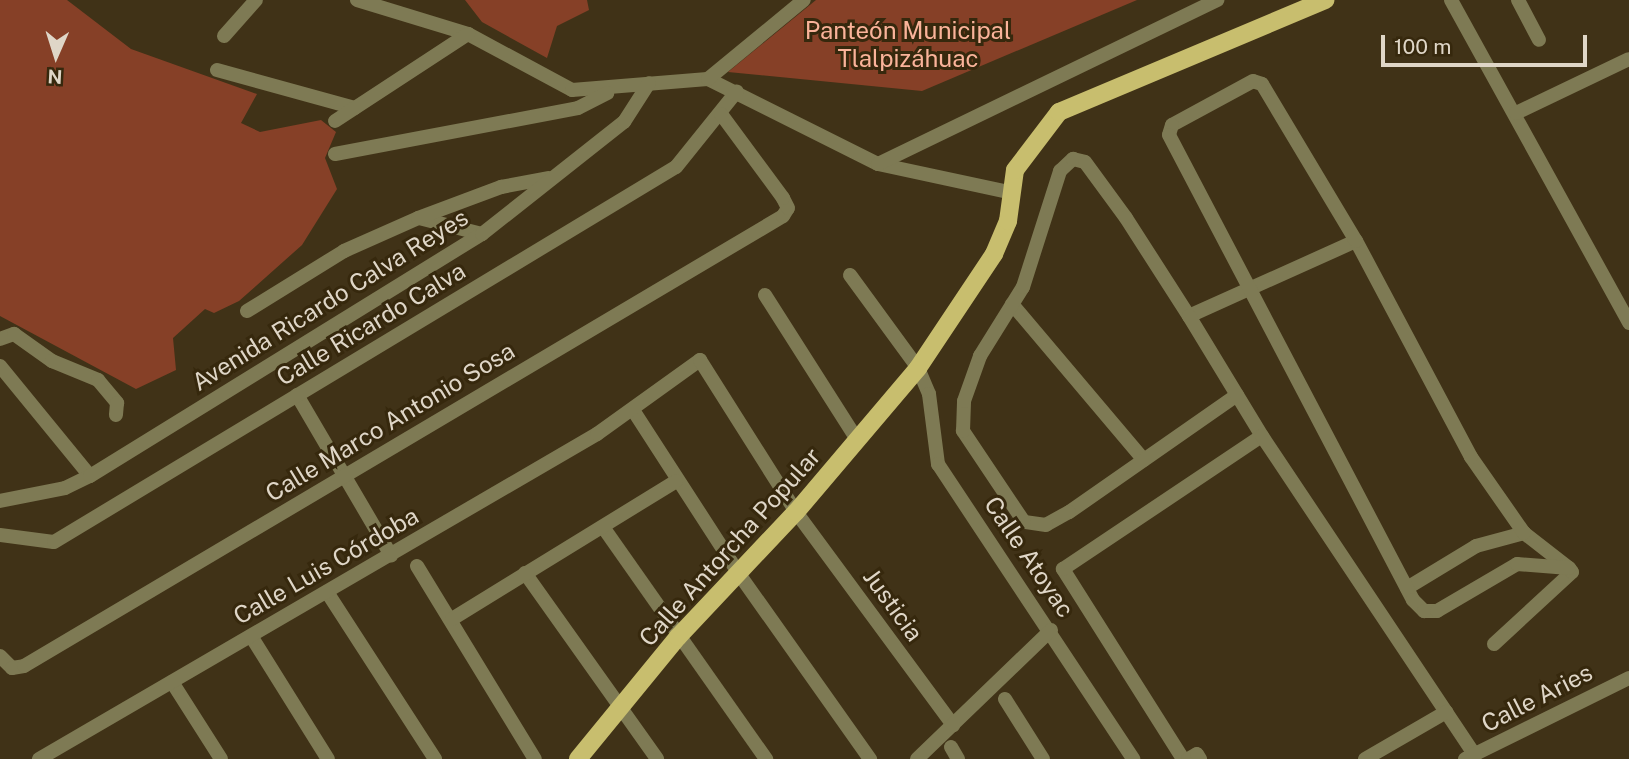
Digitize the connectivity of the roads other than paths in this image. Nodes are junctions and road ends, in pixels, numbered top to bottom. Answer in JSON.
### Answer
{"nodes":[{"id":1,"x":256,"y":0,"type":"edge"},
{"id":2,"x":357,"y":0,"type":"edge"},
{"id":3,"x":804,"y":0,"type":"edge"},
{"id":4,"x":1217,"y":0,"type":"edge"},
{"id":5,"x":1325,"y":0,"type":"edge"},
{"id":6,"x":1451,"y":0,"type":"edge"},
{"id":7,"x":1518,"y":0,"type":"edge"},
{"id":8,"x":468,"y":34,"type":"junction"},
{"id":9,"x":224,"y":36,"type":"dead end"},
{"id":10,"x":1539,"y":40,"type":"dead end"},
{"id":11,"x":1629,"y":59,"type":"edge"},
{"id":12,"x":218,"y":70,"type":"dead end"},
{"id":13,"x":708,"y":79,"type":"junction"},
{"id":14,"x":649,"y":83,"type":"junction"},
{"id":15,"x":611,"y":91,"type":"junction"},
{"id":16,"x":737,"y":91,"type":"junction"},
{"id":17,"x":355,"y":108,"type":"junction"},
{"id":18,"x":1516,"y":113,"type":"junction"},
{"id":19,"x":721,"y":114,"type":"junction"},
{"id":20,"x":335,"y":121,"type":"dead end"},
{"id":21,"x":335,"y":153,"type":"dead end"},
{"id":22,"x":878,"y":164,"type":"junction"},
{"id":23,"x":550,"y":178,"type":"junction"},
{"id":24,"x":1009,"y":192,"type":"junction"},
{"id":25,"x":418,"y":218,"type":"junction"},
{"id":26,"x":482,"y":234,"type":"junction"},
{"id":27,"x":1356,"y":241,"type":"junction"},
{"id":28,"x":850,"y":275,"type":"dead end"},
{"id":29,"x":1248,"y":289,"type":"junction"},
{"id":30,"x":765,"y":295,"type":"dead end"},
{"id":31,"x":1012,"y":304,"type":"junction"},
{"id":32,"x":247,"y":311,"type":"dead end"},
{"id":33,"x":1189,"y":316,"type":"junction"},
{"id":34,"x":1629,"y":323,"type":"edge"},
{"id":35,"x":0,"y":339,"type":"edge"},
{"id":36,"x":700,"y":360,"type":"joint"},
{"id":37,"x":0,"y":366,"type":"edge"},
{"id":38,"x":918,"y":368,"type":"junction"},
{"id":39,"x":297,"y":395,"type":"junction"},
{"id":40,"x":1237,"y":395,"type":"junction"},
{"id":41,"x":633,"y":410,"type":"junction"},
{"id":42,"x":116,"y":415,"type":"dead end"},
{"id":43,"x":1262,"y":436,"type":"junction"},
{"id":44,"x":858,"y":441,"type":"junction"},
{"id":45,"x":1144,"y":460,"type":"junction"},
{"id":46,"x":347,"y":474,"type":"junction"},
{"id":47,"x":90,"y":476,"type":"junction"},
{"id":48,"x":676,"y":481,"type":"junction"},
{"id":49,"x":0,"y":502,"type":"edge"},
{"id":50,"x":796,"y":512,"type":"junction"},
{"id":51,"x":603,"y":527,"type":"junction"},
{"id":52,"x":1524,"y":533,"type":"junction"},
{"id":53,"x":0,"y":535,"type":"edge"},
{"id":54,"x":391,"y":555,"type":"junction"},
{"id":55,"x":417,"y":566,"type":"dead end"},
{"id":56,"x":1569,"y":568,"type":"junction"},
{"id":57,"x":525,"y":573,"type":"junction"},
{"id":58,"x":739,"y":574,"type":"junction"},
{"id":59,"x":1407,"y":588,"type":"junction"},
{"id":60,"x":327,"y":592,"type":"junction"},
{"id":61,"x":452,"y":619,"type":"junction"},
{"id":62,"x":1051,"y":630,"type":"junction"},
{"id":63,"x":251,"y":636,"type":"junction"},
{"id":64,"x":678,"y":637,"type":"junction"},
{"id":65,"x":1494,"y":644,"type":"dead end"},
{"id":66,"x":0,"y":656,"type":"edge"},
{"id":67,"x":1629,"y":678,"type":"edge"},
{"id":68,"x":172,"y":682,"type":"junction"},
{"id":69,"x":1005,"y":699,"type":"dead end"},
{"id":70,"x":619,"y":708,"type":"junction"},
{"id":71,"x":1446,"y":712,"type":"junction"},
{"id":72,"x":953,"y":725,"type":"junction"},
{"id":73,"x":1498,"y":744,"type":"junction"},
{"id":74,"x":1470,"y":757,"type":"edge"},
{"id":75,"x":39,"y":759,"type":"edge"},
{"id":76,"x":221,"y":759,"type":"edge"},
{"id":77,"x":327,"y":759,"type":"edge"},
{"id":78,"x":435,"y":759,"type":"edge"},
{"id":79,"x":534,"y":759,"type":"edge"},
{"id":80,"x":578,"y":759,"type":"edge"},
{"id":81,"x":657,"y":759,"type":"edge"},
{"id":82,"x":766,"y":759,"type":"edge"},
{"id":83,"x":870,"y":759,"type":"edge"},
{"id":84,"x":916,"y":759,"type":"edge"},
{"id":85,"x":1043,"y":759,"type":"edge"},
{"id":86,"x":1133,"y":759,"type":"edge"},
{"id":87,"x":1183,"y":759,"type":"edge"},
{"id":88,"x":1188,"y":759,"type":"edge"},
{"id":89,"x":1200,"y":759,"type":"edge"},
{"id":90,"x":1365,"y":759,"type":"edge"},
{"id":91,"x":1505,"y":759,"type":"edge"}],
"edges":[{"from":1,"to":9,"type":"street"},
{"from":2,"to":8,"type":"street"},
{"from":3,"to":13,"type":"street"},
{"from":4,"to":22,"type":"street"},
{"from":5,"to":24,"type":"main road","name":"Calle Antorcha Popular"},
{"from":6,"to":18,"type":"street"},
{"from":7,"to":10,"type":"street"},
{"from":8,"to":15,"type":"street"},
{"from":8,"to":17,"type":"street"},
{"from":11,"to":18,"type":"street"},
{"from":12,"to":17,"type":"street"},
{"from":13,"to":14,"type":"street"},
{"from":13,"to":16,"type":"street"},
{"from":14,"to":15,"type":"street"},
{"from":14,"to":23,"type":"street","name":"Avenida Ricardo Calva Reyes"},
{"from":15,"to":21,"type":"street"},
{"from":16,"to":19,"type":"street","name":"Calle Ricardo Calva"},
{"from":16,"to":22,"type":"street"},
{"from":17,"to":20,"type":"street"},
{"from":18,"to":34,"type":"street"},
{"from":19,"to":39,"type":"street","name":"Calle Ricardo Calva"},
{"from":19,"to":46,"type":"street","name":"Calle Marco Antonio Sosa"},
{"from":22,"to":24,"type":"street"},
{"from":23,"to":25,"type":"street"},
{"from":23,"to":26,"type":"street","name":"Avenida Ricardo Calva Reyes"},
{"from":24,"to":38,"type":"main road","name":"Calle Antorcha Popular"},
{"from":25,"to":26,"type":"street"},
{"from":25,"to":32,"type":"street"},
{"from":26,"to":47,"type":"street","name":"Avenida Ricardo Calva Reyes"},
{"from":27,"to":29,"type":"street"},
{"from":27,"to":29,"type":"street"},
{"from":27,"to":52,"type":"street"},
{"from":28,"to":38,"type":"street","name":"Calle Atoyac"},
{"from":29,"to":33,"type":"street"},
{"from":29,"to":59,"type":"street"},
{"from":30,"to":44,"type":"street"},
{"from":31,"to":33,"type":"street"},
{"from":31,"to":45,"type":"street"},
{"from":31,"to":45,"type":"street"},
{"from":33,"to":40,"type":"street"},
{"from":35,"to":42,"type":"street"},
{"from":36,"to":41,"type":"street","name":"Calle Luis Córdoba"},
{"from":36,"to":50,"type":"street","name":"Justicia"},
{"from":37,"to":47,"type":"street"},
{"from":38,"to":44,"type":"main road","name":"Calle Antorcha Popular"},
{"from":38,"to":62,"type":"street","name":"Calle Atoyac"},
{"from":39,"to":46,"type":"street"},
{"from":39,"to":53,"type":"street","name":"Calle Ricardo Calva"},
{"from":40,"to":43,"type":"street"},
{"from":40,"to":45,"type":"street"},
{"from":41,"to":48,"type":"street"},
{"from":41,"to":54,"type":"street","name":"Calle Luis Córdoba"},
{"from":43,"to":71,"type":"street"},
{"from":43,"to":87,"type":"street"},
{"from":44,"to":50,"type":"main road","name":"Calle Antorcha Popular"},
{"from":46,"to":54,"type":"street"},
{"from":46,"to":66,"type":"street","name":"Calle Marco Antonio Sosa"},
{"from":47,"to":49,"type":"street","name":"Avenida Ricardo Calva Reyes"},
{"from":48,"to":51,"type":"street"},
{"from":48,"to":58,"type":"street"},
{"from":50,"to":58,"type":"main road","name":"Calle Antorcha Popular"},
{"from":50,"to":72,"type":"street","name":"Justicia"},
{"from":51,"to":57,"type":"street"},
{"from":51,"to":64,"type":"street"},
{"from":52,"to":56,"type":"street"},
{"from":52,"to":59,"type":"street"},
{"from":54,"to":60,"type":"street","name":"Calle Luis Córdoba"},
{"from":55,"to":61,"type":"street"},
{"from":56,"to":59,"type":"street"},
{"from":56,"to":65,"type":"street"},
{"from":57,"to":61,"type":"street"},
{"from":57,"to":70,"type":"street"},
{"from":58,"to":64,"type":"main road","name":"Calle Antorcha Popular"},
{"from":58,"to":83,"type":"street"},
{"from":60,"to":63,"type":"street","name":"Calle Luis Córdoba"},
{"from":60,"to":78,"type":"street"},
{"from":61,"to":79,"type":"street"},
{"from":62,"to":72,"type":"street"},
{"from":62,"to":86,"type":"street","name":"Calle Atoyac"},
{"from":63,"to":68,"type":"street","name":"Calle Luis Córdoba"},
{"from":63,"to":77,"type":"street"},
{"from":64,"to":70,"type":"main road","name":"Calle Antorcha Popular"},
{"from":64,"to":82,"type":"street"},
{"from":67,"to":73,"type":"street","name":"Calle Aries"},
{"from":68,"to":75,"type":"street","name":"Calle Luis Córdoba"},
{"from":68,"to":76,"type":"street"},
{"from":69,"to":85,"type":"street"},
{"from":70,"to":80,"type":"main road","name":"Calle Antorcha Popular"},
{"from":70,"to":81,"type":"street"},
{"from":71,"to":74,"type":"street"},
{"from":71,"to":90,"type":"street"},
{"from":72,"to":84,"type":"street"},
{"from":73,"to":74,"type":"street","name":"Calle Aries"},
{"from":73,"to":91,"type":"street"},
{"from":88,"to":89,"type":"street"}]}
